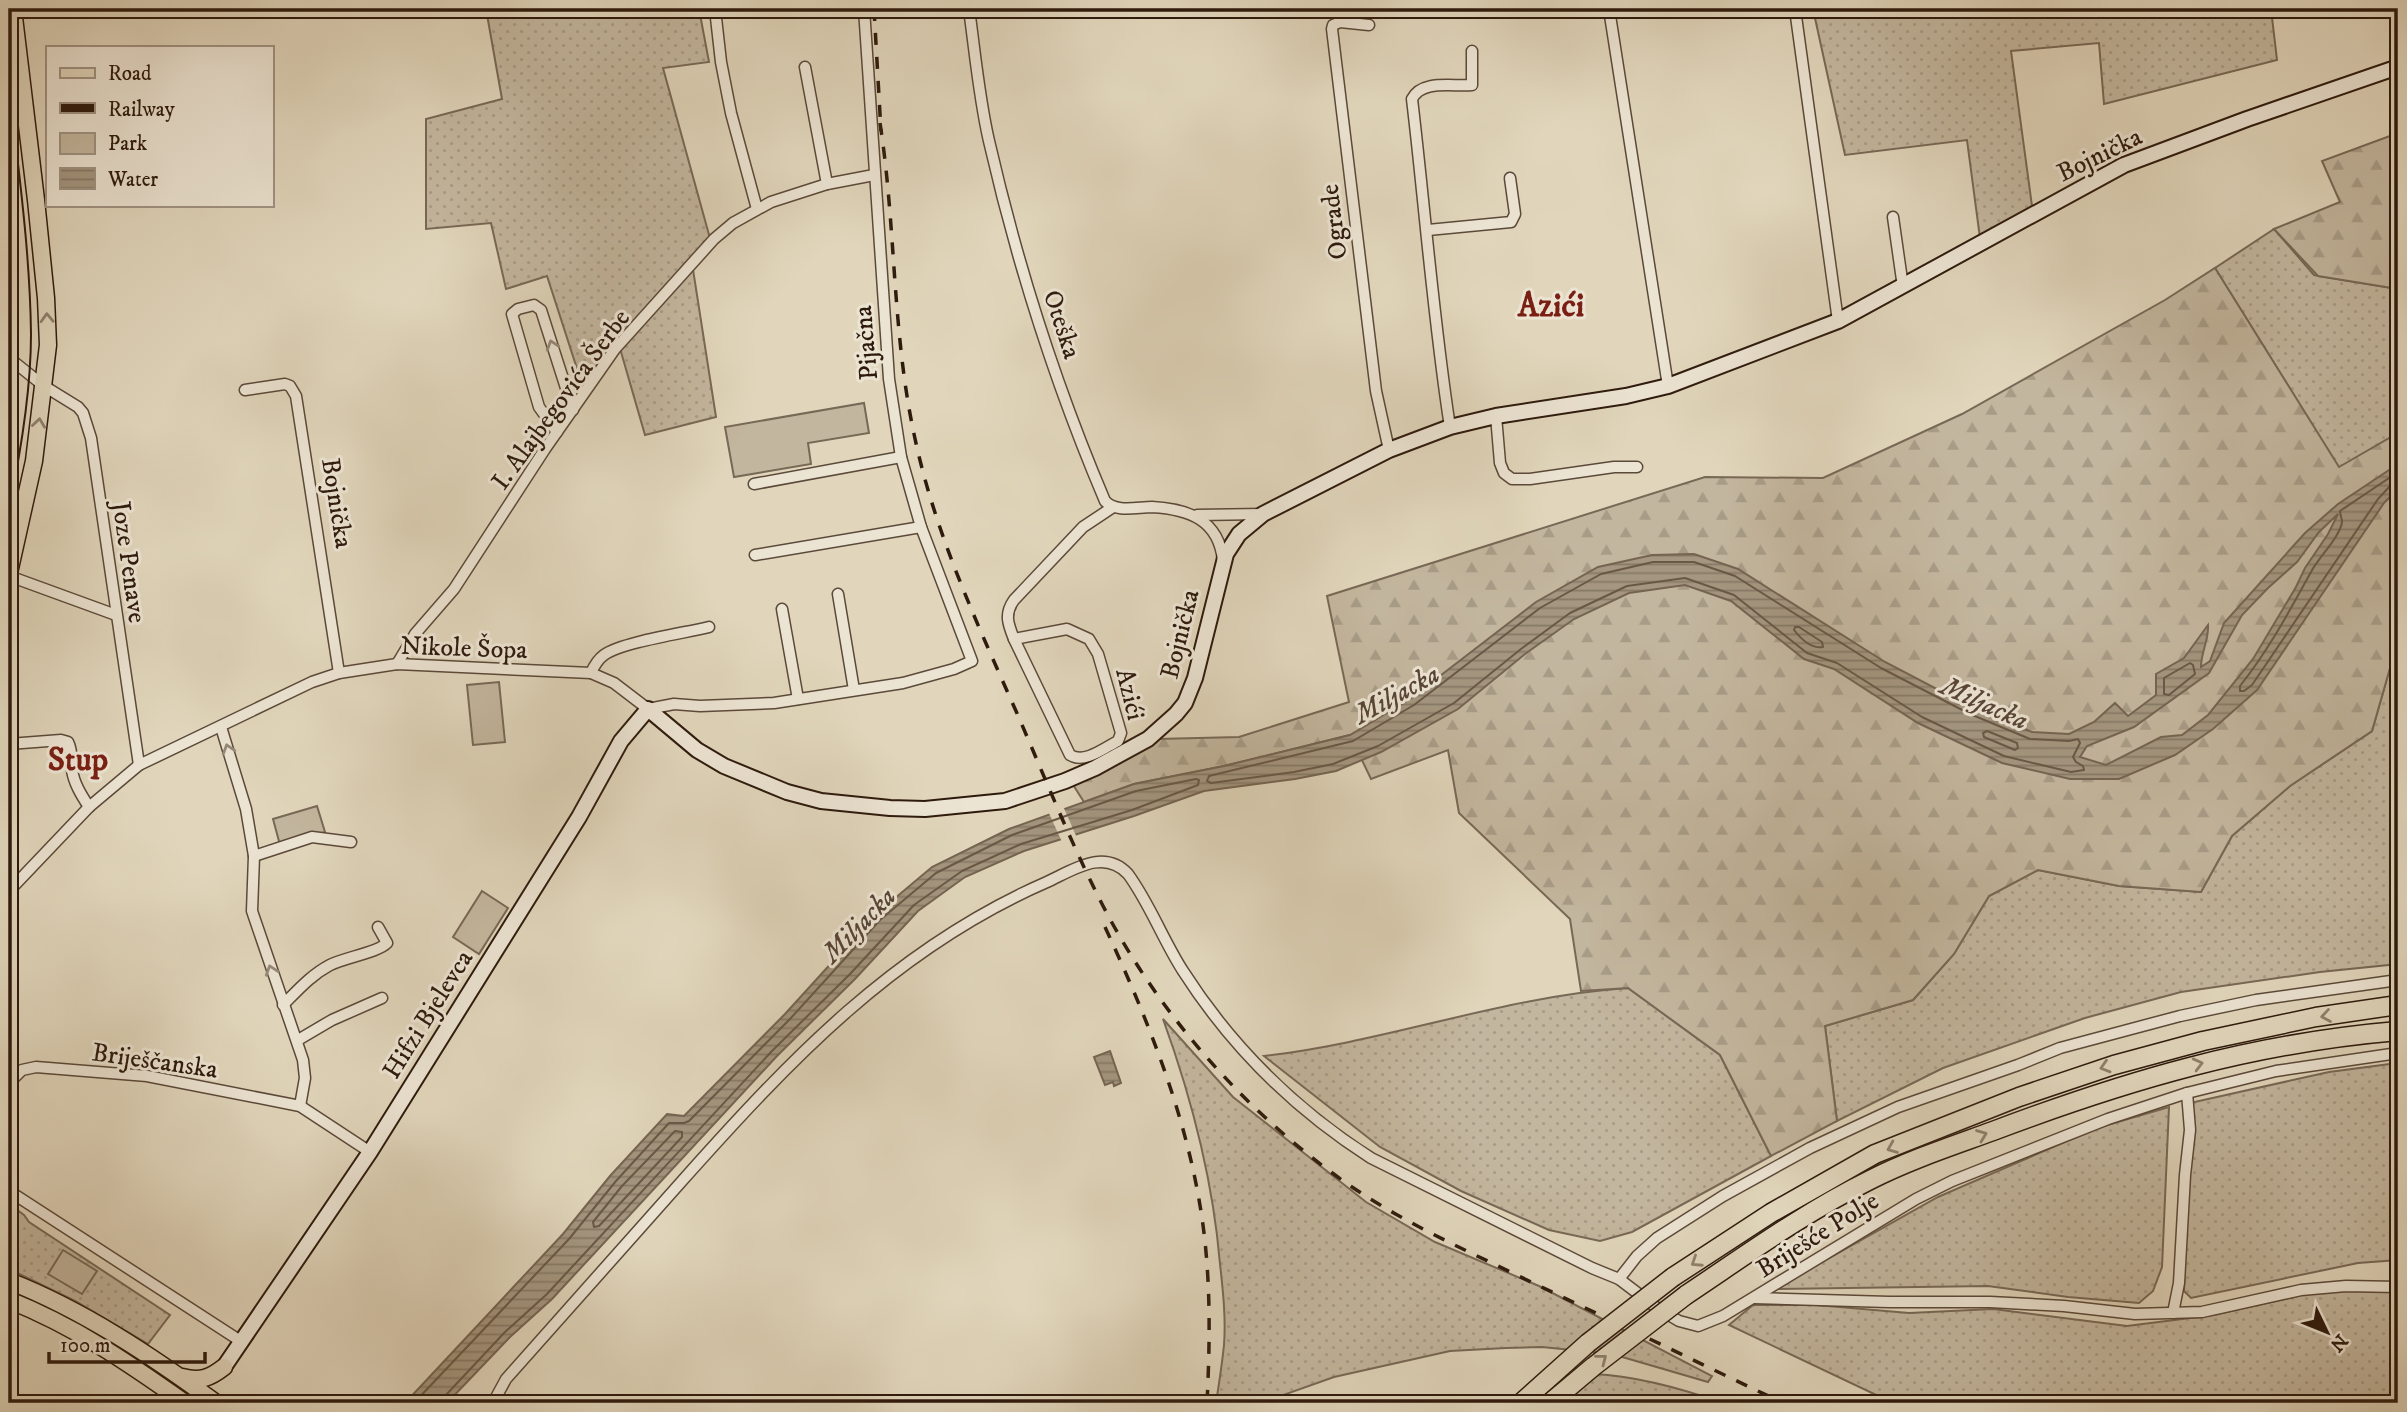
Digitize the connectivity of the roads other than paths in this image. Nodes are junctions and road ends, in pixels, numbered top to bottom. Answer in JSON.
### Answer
{"nodes":[{"id":1,"x":13,"y":9,"type":"edge"},
{"id":2,"x":715,"y":9,"type":"edge"},
{"id":3,"x":864,"y":9,"type":"edge"},
{"id":4,"x":969,"y":9,"type":"edge"},
{"id":5,"x":1609,"y":9,"type":"edge"},
{"id":6,"x":1795,"y":9,"type":"edge"},
{"id":7,"x":1369,"y":25,"type":"dead end"},
{"id":8,"x":1472,"y":51,"type":"dead end"},
{"id":9,"x":805,"y":67,"type":"dead end"},
{"id":10,"x":2398,"y":67,"type":"edge"},
{"id":11,"x":874,"y":174,"type":"junction"},
{"id":12,"x":1510,"y":178,"type":"dead end"},
{"id":13,"x":827,"y":184,"type":"junction"},
{"id":14,"x":757,"y":209,"type":"junction"},
{"id":15,"x":1893,"y":217,"type":"dead end"},
{"id":16,"x":1427,"y":230,"type":"junction"},
{"id":17,"x":9,"y":248,"type":"edge"},
{"id":18,"x":1903,"y":287,"type":"junction"},
{"id":19,"x":1838,"y":321,"type":"junction"},
{"id":20,"x":9,"y":358,"type":"edge"},
{"id":21,"x":44,"y":386,"type":"junction"},
{"id":22,"x":1668,"y":386,"type":"junction"},
{"id":23,"x":245,"y":390,"type":"dead end"},
{"id":24,"x":573,"y":410,"type":"junction"},
{"id":25,"x":1496,"y":416,"type":"junction"},
{"id":26,"x":1450,"y":426,"type":"junction"},
{"id":27,"x":557,"y":432,"type":"junction"},
{"id":28,"x":1389,"y":450,"type":"junction"},
{"id":29,"x":901,"y":457,"type":"junction"},
{"id":30,"x":1637,"y":467,"type":"dead end"},
{"id":31,"x":754,"y":484,"type":"dead end"},
{"id":32,"x":1113,"y":508,"type":"junction"},
{"id":33,"x":1263,"y":514,"type":"junction"},
{"id":34,"x":1195,"y":515,"type":"junction"},
{"id":35,"x":921,"y":527,"type":"junction"},
{"id":36,"x":755,"y":555,"type":"dead end"},
{"id":37,"x":1223,"y":561,"type":"junction"},
{"id":38,"x":9,"y":574,"type":"edge"},
{"id":39,"x":838,"y":594,"type":"dead end"},
{"id":40,"x":782,"y":609,"type":"dead end"},
{"id":41,"x":116,"y":615,"type":"junction"},
{"id":42,"x":709,"y":627,"type":"dead end"},
{"id":43,"x":1014,"y":639,"type":"junction"},
{"id":44,"x":397,"y":664,"type":"junction"},
{"id":45,"x":340,"y":673,"type":"junction"},
{"id":46,"x":591,"y":673,"type":"junction"},
{"id":47,"x":854,"y":690,"type":"junction"},
{"id":48,"x":798,"y":699,"type":"junction"},
{"id":49,"x":648,"y":709,"type":"junction"},
{"id":50,"x":221,"y":727,"type":"junction"},
{"id":51,"x":9,"y":744,"type":"edge"},
{"id":52,"x":139,"y":765,"type":"junction"},
{"id":53,"x":89,"y":807,"type":"junction"},
{"id":54,"x":351,"y":842,"type":"dead end"},
{"id":55,"x":254,"y":856,"type":"junction"},
{"id":56,"x":9,"y":866,"type":"edge"},
{"id":57,"x":17,"y":881,"type":"junction"},
{"id":58,"x":9,"y":891,"type":"edge"},
{"id":59,"x":378,"y":927,"type":"dead end"},
{"id":60,"x":2398,"y":980,"type":"edge"},
{"id":61,"x":382,"y":998,"type":"dead end"},
{"id":62,"x":283,"y":1005,"type":"junction"},
{"id":63,"x":2398,"y":1005,"type":"edge"},
{"id":64,"x":2398,"y":1031,"type":"edge"},
{"id":65,"x":298,"y":1040,"type":"junction"},
{"id":66,"x":2398,"y":1053,"type":"edge"},
{"id":67,"x":9,"y":1083,"type":"edge"},
{"id":68,"x":2187,"y":1093,"type":"junction"},
{"id":69,"x":300,"y":1105,"type":"junction"},
{"id":70,"x":370,"y":1152,"type":"junction"},
{"id":71,"x":9,"y":1191,"type":"edge"},
{"id":72,"x":1619,"y":1279,"type":"junction"},
{"id":73,"x":9,"y":1281,"type":"edge"},
{"id":74,"x":2398,"y":1287,"type":"edge"},
{"id":75,"x":1754,"y":1298,"type":"junction"},
{"id":76,"x":9,"y":1300,"type":"edge"},
{"id":77,"x":2173,"y":1313,"type":"junction"},
{"id":78,"x":242,"y":1342,"type":"junction"},
{"id":79,"x":1562,"y":1366,"type":"junction"},
{"id":80,"x":224,"y":1367,"type":"junction"},
{"id":81,"x":178,"y":1375,"type":"junction"},
{"id":82,"x":185,"y":1403,"type":"edge"},
{"id":83,"x":216,"y":1403,"type":"edge"},
{"id":84,"x":227,"y":1403,"type":"edge"},
{"id":85,"x":493,"y":1403,"type":"edge"},
{"id":86,"x":1510,"y":1403,"type":"edge"},
{"id":87,"x":1521,"y":1403,"type":"edge"},
{"id":88,"x":1550,"y":1403,"type":"edge"}],
"edges":[{"from":21,"to":1,"type":"main road","one_way":true},
{"from":2,"to":14,"type":"street"},
{"from":3,"to":11,"type":"street","name":"Pijačna"},
{"from":4,"to":32,"type":"street","name":"Oteška"},
{"from":5,"to":22,"type":"street"},
{"from":6,"to":19,"type":"street"},
{"from":7,"to":28,"type":"street","name":"Ograde"},
{"from":8,"to":16,"type":"street"},
{"from":9,"to":13,"type":"street"},
{"from":10,"to":18,"type":"main road","name":"Bojnička"},
{"from":11,"to":13,"type":"street","name":"I. Alajbegovića Šerbe"},
{"from":11,"to":29,"type":"street","name":"Pijačna"},
{"from":12,"to":16,"type":"street"},
{"from":13,"to":14,"type":"street","name":"I. Alajbegovića Šerbe"},
{"from":14,"to":24,"type":"street","name":"I. Alajbegovića Šerbe"},
{"from":15,"to":18,"type":"street"},
{"from":16,"to":26,"type":"street"},
{"from":17,"to":20,"type":"main road"},
{"from":18,"to":19,"type":"main road","name":"Bojnička"},
{"from":19,"to":22,"type":"main road","name":"Bojnička"},
{"from":20,"to":21,"type":"street","name":"Joze Penave"},
{"from":38,"to":21,"type":"main road","one_way":true},
{"from":21,"to":41,"type":"street","name":"Joze Penave"},
{"from":22,"to":25,"type":"main road","name":"Bojnička"},
{"from":23,"to":45,"type":"street","name":"Bojnička"},
{"from":24,"to":27,"type":"street","name":"I. Alajbegovića Šerbe"},
{"from":24,"to":27,"type":"street","one_way":true},
{"from":25,"to":26,"type":"main road","name":"Bojnička"},
{"from":25,"to":30,"type":"street"},
{"from":26,"to":28,"type":"main road","name":"Bojnička"},
{"from":27,"to":44,"type":"street","name":"I. Alajbegovića Šerbe"},
{"from":28,"to":33,"type":"main road","name":"Bojnička"},
{"from":29,"to":31,"type":"street"},
{"from":29,"to":35,"type":"street","name":"Pijačna"},
{"from":32,"to":34,"type":"street"},
{"from":32,"to":43,"type":"street","name":"Azići"},
{"from":33,"to":34,"type":"street"},
{"from":33,"to":37,"type":"main road","name":"Bojnička"},
{"from":34,"to":37,"type":"street"},
{"from":35,"to":36,"type":"street"},
{"from":35,"to":47,"type":"street","name":"Pijačna"},
{"from":37,"to":49,"type":"main road","name":"Bojnička"},
{"from":38,"to":41,"type":"street"},
{"from":39,"to":47,"type":"street"},
{"from":40,"to":48,"type":"street"},
{"from":41,"to":52,"type":"street","name":"Joze Penave"},
{"from":42,"to":46,"type":"street"},
{"from":43,"to":43,"type":"street","name":"Azići"},
{"from":44,"to":45,"type":"street","name":"Nikole Šopa"},
{"from":44,"to":46,"type":"street","name":"Nikole Šopa"},
{"from":45,"to":50,"type":"street","name":"Nikole Šopa"},
{"from":46,"to":49,"type":"street","name":"Nikole Šopa"},
{"from":47,"to":48,"type":"street"},
{"from":48,"to":49,"type":"street"},
{"from":49,"to":70,"type":"main road","name":"Hifzi Bjelevca"},
{"from":50,"to":52,"type":"street","name":"Nikole Šopa"},
{"from":55,"to":50,"type":"street","one_way":true},
{"from":51,"to":53,"type":"street"},
{"from":52,"to":53,"type":"street","name":"Nikole Šopa"},
{"from":53,"to":57,"type":"street","name":"Nikole Šopa"},
{"from":54,"to":55,"type":"street"},
{"from":62,"to":55,"type":"street","one_way":true},
{"from":56,"to":57,"type":"street"},
{"from":57,"to":58,"type":"street","name":"Nikole Šopa"},
{"from":59,"to":62,"type":"street"},
{"from":60,"to":72,"type":"street"},
{"from":61,"to":65,"type":"street"},
{"from":62,"to":65,"type":"street"},
{"from":63,"to":79,"type":"highway","one_way":true,"bridge":true},
{"from":88,"to":64,"type":"highway","one_way":true,"bridge":true},
{"from":65,"to":69,"type":"street"},
{"from":66,"to":68,"type":"street","name":"Briješće Polje"},
{"from":67,"to":69,"type":"street","name":"Briješčanska"},
{"from":68,"to":75,"type":"street","name":"Briješće Polje"},
{"from":68,"to":77,"type":"street"},
{"from":69,"to":70,"type":"street"},
{"from":70,"to":78,"type":"main road","name":"Hifzi Bjelevca"},
{"from":71,"to":78,"type":"street"},
{"from":72,"to":75,"type":"street"},
{"from":72,"to":85,"type":"street"},
{"from":73,"to":81,"type":"main road"},
{"from":74,"to":77,"type":"street","name":"Briješće Polje"},
{"from":75,"to":77,"type":"street","name":"Briješće Polje"},
{"from":76,"to":82,"type":"main road"},
{"from":78,"to":80,"type":"main road","name":"Hifzi Bjelevca"},
{"from":79,"to":86,"type":"highway"},
{"from":79,"to":87,"type":"highway"},
{"from":80,"to":81,"type":"main road"},
{"from":80,"to":84,"type":"main road"},
{"from":81,"to":83,"type":"main road"}]}
